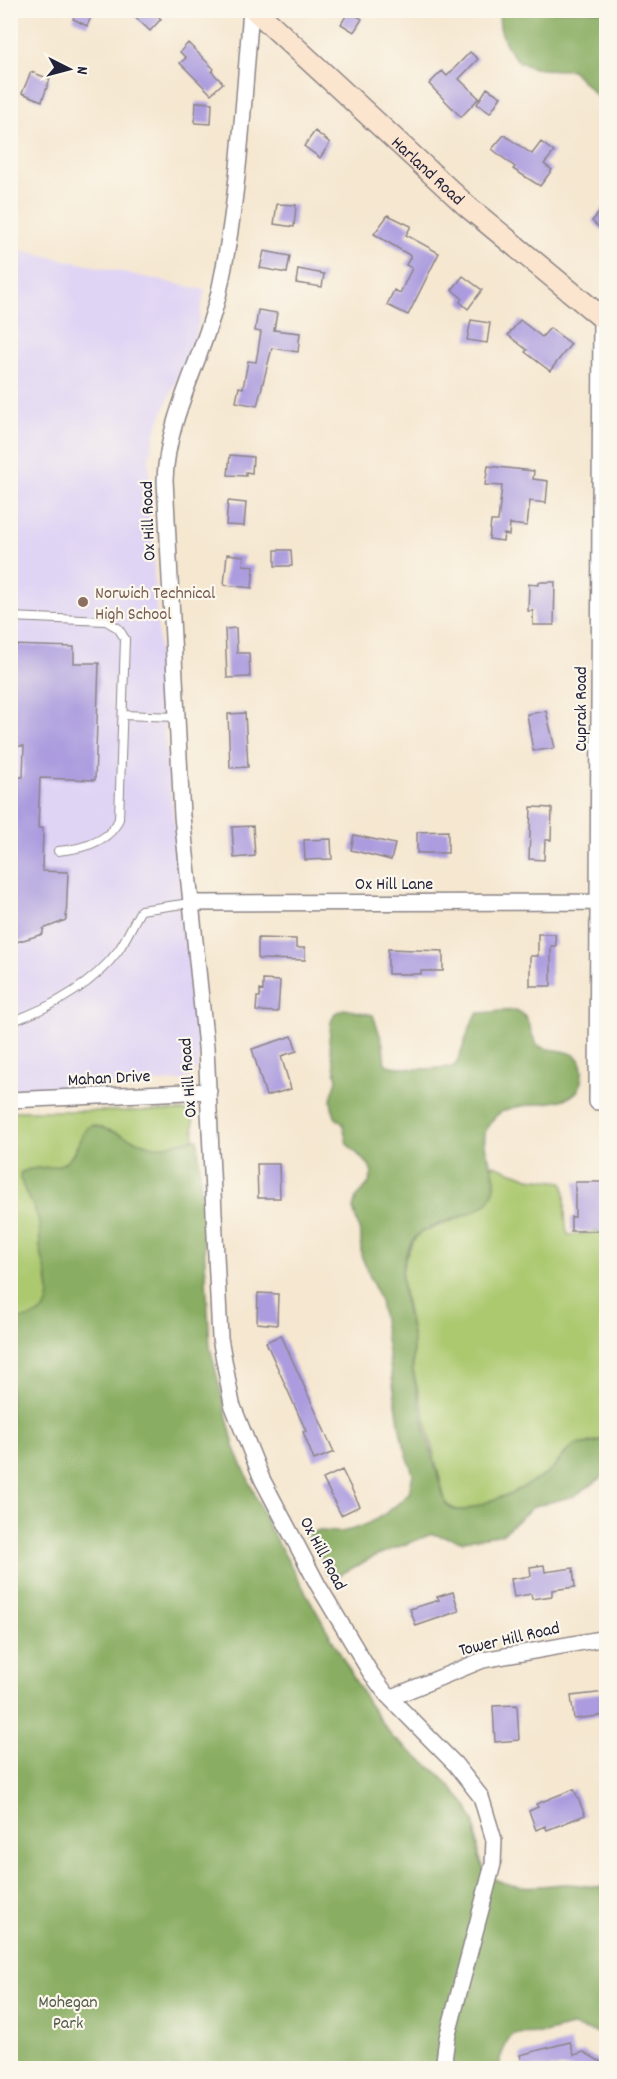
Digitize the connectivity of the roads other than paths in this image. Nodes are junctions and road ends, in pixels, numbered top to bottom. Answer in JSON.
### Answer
{"nodes":[{"id":1,"x":251,"y":10,"type":"edge"},
{"id":2,"x":255,"y":10,"type":"edge"},
{"id":3,"x":604,"y":319,"type":"edge"},
{"id":4,"x":10,"y":617,"type":"edge"},
{"id":5,"x":123,"y":715,"type":"junction"},
{"id":6,"x":176,"y":717,"type":"junction"},
{"id":7,"x":58,"y":851,"type":"dead end"},
{"id":8,"x":599,"y":902,"type":"junction"},
{"id":9,"x":190,"y":903,"type":"junction"},
{"id":10,"x":10,"y":1022,"type":"edge"},
{"id":11,"x":209,"y":1091,"type":"junction"},
{"id":12,"x":10,"y":1100,"type":"edge"},
{"id":13,"x":597,"y":1102,"type":"dead end"},
{"id":14,"x":606,"y":1638,"type":"edge"},
{"id":15,"x":390,"y":1698,"type":"junction"},
{"id":16,"x":443,"y":2068,"type":"edge"}],
"edges":[{"from":1,"to":6,"type":"street","name":"Ox Hill Road"},
{"from":2,"to":3,"type":"main road","name":"Harland Road"},
{"from":3,"to":8,"type":"street","name":"Cuprak Road"},
{"from":4,"to":5,"type":"lane"},
{"from":5,"to":6,"type":"lane"},
{"from":5,"to":7,"type":"lane"},
{"from":6,"to":9,"type":"street","name":"Ox Hill Road"},
{"from":8,"to":9,"type":"street","name":"Ox Hill Lane"},
{"from":8,"to":13,"type":"street","name":"Cuprak Road"},
{"from":9,"to":10,"type":"lane"},
{"from":9,"to":11,"type":"street","name":"Ox Hill Road"},
{"from":11,"to":12,"type":"street","name":"Mahan Drive"},
{"from":11,"to":15,"type":"street","name":"Ox Hill Road"},
{"from":14,"to":15,"type":"street","name":"Tower Hill Road"},
{"from":15,"to":16,"type":"street","name":"Ox Hill Road"}]}
